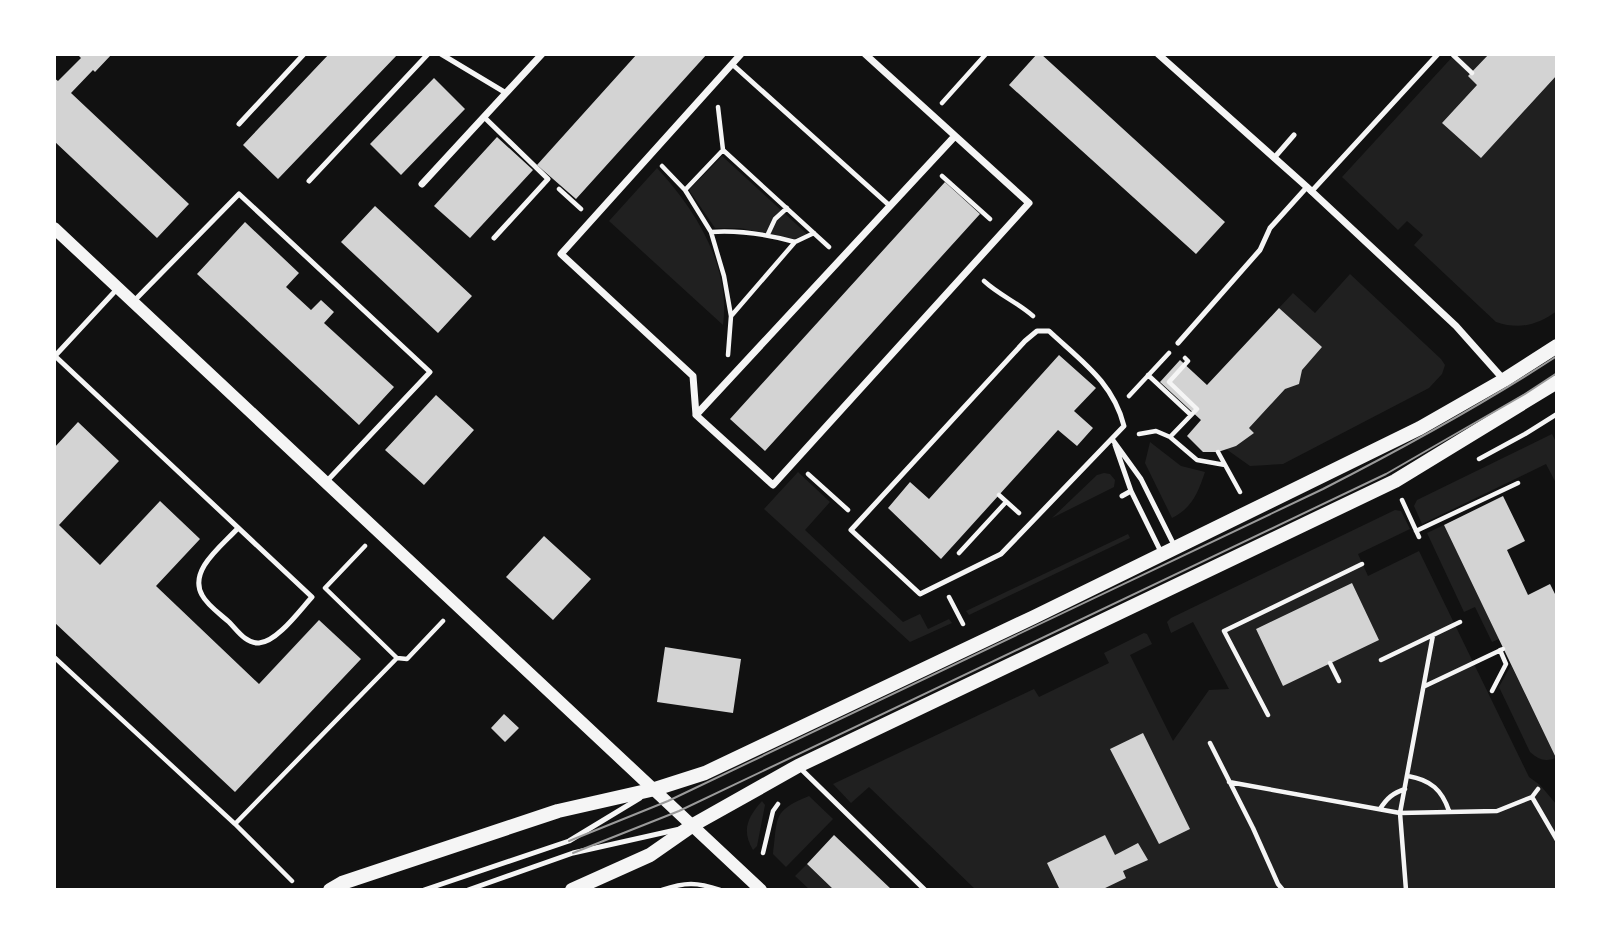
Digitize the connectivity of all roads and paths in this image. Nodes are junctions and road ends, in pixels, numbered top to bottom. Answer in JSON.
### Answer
{"nodes":[{"id":1,"x":304,"y":54,"type":"edge"},
{"id":2,"x":428,"y":54,"type":"edge"},
{"id":3,"x":441,"y":54,"type":"edge"},
{"id":4,"x":542,"y":54,"type":"edge"},
{"id":5,"x":741,"y":54,"type":"edge"},
{"id":6,"x":865,"y":54,"type":"edge"},
{"id":7,"x":986,"y":54,"type":"edge"},
{"id":8,"x":1157,"y":54,"type":"edge"},
{"id":9,"x":1438,"y":54,"type":"edge"},
{"id":10,"x":1452,"y":54,"type":"edge"},
{"id":11,"x":732,"y":64,"type":"junction"},
{"id":12,"x":1472,"y":73,"type":"dead end"},
{"id":13,"x":714,"y":85,"type":"junction"},
{"id":14,"x":506,"y":93,"type":"junction"},
{"id":15,"x":945,"y":100,"type":"dead end"},
{"id":16,"x":484,"y":117,"type":"junction"},
{"id":17,"x":239,"y":124,"type":"dead end"},
{"id":18,"x":1294,"y":135,"type":"dead end"},
{"id":19,"x":955,"y":136,"type":"junction"},
{"id":20,"x":723,"y":150,"type":"junction"},
{"id":21,"x":651,"y":155,"type":"junction"},
{"id":22,"x":1274,"y":158,"type":"junction"},
{"id":23,"x":929,"y":164,"type":"junction"},
{"id":24,"x":548,"y":179,"type":"junction"},
{"id":25,"x":309,"y":181,"type":"dead end"},
{"id":26,"x":422,"y":184,"type":"dead end"},
{"id":27,"x":1309,"y":189,"type":"junction"},
{"id":28,"x":685,"y":190,"type":"junction"},
{"id":29,"x":890,"y":206,"type":"junction"},
{"id":30,"x":787,"y":208,"type":"junction"},
{"id":31,"x":592,"y":220,"type":"junction"},
{"id":32,"x":54,"y":228,"type":"edge"},
{"id":33,"x":710,"y":232,"type":"junction"},
{"id":34,"x":1003,"y":232,"type":"junction"},
{"id":35,"x":814,"y":233,"type":"junction"},
{"id":36,"x":768,"y":234,"type":"junction"},
{"id":37,"x":494,"y":238,"type":"dead end"},
{"id":38,"x":795,"y":242,"type":"junction"},
{"id":39,"x":841,"y":258,"type":"junction"},
{"id":40,"x":970,"y":268,"type":"junction"},
{"id":41,"x":118,"y":288,"type":"junction"},
{"id":42,"x":133,"y":302,"type":"junction"},
{"id":43,"x":731,"y":316,"type":"junction"},
{"id":44,"x":1049,"y":331,"type":"junction"},
{"id":45,"x":1178,"y":343,"type":"joint"},
{"id":46,"x":1557,"y":346,"type":"edge"},
{"id":47,"x":55,"y":357,"type":"edge"},
{"id":48,"x":1185,"y":364,"type":"dead end"},
{"id":49,"x":1149,"y":375,"type":"junction"},
{"id":50,"x":1504,"y":380,"type":"junction"},
{"id":51,"x":1557,"y":382,"type":"edge"},
{"id":52,"x":725,"y":383,"type":"junction"},
{"id":53,"x":1119,"y":406,"type":"junction"},
{"id":54,"x":696,"y":415,"type":"junction"},
{"id":55,"x":1191,"y":415,"type":"junction"},
{"id":56,"x":1170,"y":437,"type":"junction"},
{"id":57,"x":1112,"y":439,"type":"junction"},
{"id":58,"x":1218,"y":452,"type":"dead end"},
{"id":59,"x":794,"y":461,"type":"junction"},
{"id":60,"x":1225,"y":465,"type":"junction"},
{"id":61,"x":326,"y":483,"type":"junction"},
{"id":62,"x":1518,"y":483,"type":"dead end"},
{"id":63,"x":1131,"y":491,"type":"junction"},
{"id":64,"x":999,"y":495,"type":"dead end"},
{"id":65,"x":1122,"y":496,"type":"dead end"},
{"id":66,"x":1242,"y":496,"type":"dead end"},
{"id":67,"x":1402,"y":500,"type":"dead end"},
{"id":68,"x":1006,"y":502,"type":"junction"},
{"id":69,"x":1018,"y":512,"type":"dead end"},
{"id":70,"x":860,"y":521,"type":"junction"},
{"id":71,"x":238,"y":528,"type":"junction"},
{"id":72,"x":1416,"y":531,"type":"junction"},
{"id":73,"x":1419,"y":537,"type":"dead end"},
{"id":74,"x":366,"y":544,"type":"dead end"},
{"id":75,"x":1169,"y":552,"type":"junction"},
{"id":76,"x":954,"y":559,"type":"dead end"},
{"id":77,"x":1362,"y":564,"type":"dead end"},
{"id":78,"x":942,"y":583,"type":"junction"},
{"id":79,"x":445,"y":619,"type":"dead end"},
{"id":80,"x":1460,"y":622,"type":"dead end"},
{"id":81,"x":963,"y":624,"type":"dead end"},
{"id":82,"x":1433,"y":635,"type":"junction"},
{"id":83,"x":54,"y":657,"type":"edge"},
{"id":84,"x":397,"y":659,"type":"junction"},
{"id":85,"x":1381,"y":660,"type":"dead end"},
{"id":86,"x":1330,"y":663,"type":"dead end"},
{"id":87,"x":1339,"y":681,"type":"dead end"},
{"id":88,"x":1424,"y":686,"type":"junction"},
{"id":89,"x":1492,"y":691,"type":"dead end"},
{"id":90,"x":1268,"y":715,"type":"dead end"},
{"id":91,"x":1210,"y":743,"type":"dead end"},
{"id":92,"x":798,"y":766,"type":"junction"},
{"id":93,"x":1408,"y":776,"type":"junction"},
{"id":94,"x":1229,"y":782,"type":"junction"},
{"id":95,"x":655,"y":789,"type":"junction"},
{"id":96,"x":1405,"y":789,"type":"junction"},
{"id":97,"x":1538,"y":789,"type":"dead end"},
{"id":98,"x":1532,"y":797,"type":"junction"},
{"id":99,"x":1380,"y":809,"type":"junction"},
{"id":100,"x":1449,"y":811,"type":"junction"},
{"id":101,"x":1400,"y":813,"type":"junction"},
{"id":102,"x":235,"y":824,"type":"junction"},
{"id":103,"x":693,"y":825,"type":"junction"},
{"id":104,"x":1557,"y":840,"type":"edge"},
{"id":105,"x":292,"y":881,"type":"dead end"},
{"id":106,"x":330,"y":890,"type":"edge"},
{"id":107,"x":424,"y":890,"type":"edge"},
{"id":108,"x":468,"y":890,"type":"edge"},
{"id":109,"x":572,"y":890,"type":"edge"},
{"id":110,"x":662,"y":890,"type":"edge"},
{"id":111,"x":720,"y":890,"type":"edge"},
{"id":112,"x":761,"y":890,"type":"edge"},
{"id":113,"x":925,"y":890,"type":"edge"},
{"id":114,"x":1283,"y":890,"type":"edge"},
{"id":115,"x":1406,"y":890,"type":"edge"}],
"edges":[{"from":1,"to":17,"type":"lane"},
{"from":2,"to":25,"type":"lane"},
{"from":3,"to":14,"type":"lane"},
{"from":4,"to":14,"type":"street"},
{"from":5,"to":11,"type":"street"},
{"from":6,"to":19,"type":"street"},
{"from":7,"to":15,"type":"path"},
{"from":8,"to":22,"type":"street"},
{"from":9,"to":27,"type":"lane"},
{"from":10,"to":12,"type":"path"},
{"from":11,"to":13,"type":"street"},
{"from":11,"to":29,"type":"lane"},
{"from":13,"to":20,"type":"path"},
{"from":13,"to":21,"type":"street"},
{"from":14,"to":16,"type":"street"},
{"from":16,"to":24,"type":"lane"},
{"from":16,"to":26,"type":"street"},
{"from":18,"to":22,"type":"lane"},
{"from":19,"to":23,"type":"street"},
{"from":19,"to":34,"type":"street"},
{"from":20,"to":28,"type":"path"},
{"from":20,"to":30,"type":"path"},
{"from":21,"to":28,"type":"path"},
{"from":21,"to":31,"type":"street"},
{"from":22,"to":27,"type":"street"},
{"from":23,"to":29,"type":"street"},
{"from":23,"to":34,"type":"path"},
{"from":24,"to":31,"type":"path"},
{"from":24,"to":37,"type":"lane"},
{"from":27,"to":45,"type":"lane"},
{"from":27,"to":50,"type":"street"},
{"from":28,"to":33,"type":"path"},
{"from":29,"to":39,"type":"street"},
{"from":30,"to":35,"type":"path"},
{"from":30,"to":36,"type":"path"},
{"from":31,"to":54,"type":"street"},
{"from":32,"to":41,"type":"street"},
{"from":33,"to":36,"type":"path"},
{"from":33,"to":43,"type":"path"},
{"from":34,"to":40,"type":"street"},
{"from":35,"to":38,"type":"path"},
{"from":35,"to":39,"type":"path"},
{"from":36,"to":38,"type":"path"},
{"from":38,"to":43,"type":"path"},
{"from":39,"to":52,"type":"street"},
{"from":40,"to":44,"type":"path"},
{"from":40,"to":59,"type":"street"},
{"from":41,"to":42,"type":"street"},
{"from":41,"to":47,"type":"lane"},
{"from":42,"to":61,"type":"street"},
{"from":42,"to":61,"type":"lane"},
{"from":43,"to":52,"type":"path"},
{"from":44,"to":53,"type":"lane"},
{"from":44,"to":70,"type":"lane"},
{"from":45,"to":49,"type":"path"},
{"from":46,"to":50,"type":"main road"},
{"from":47,"to":71,"type":"lane"},
{"from":48,"to":55,"type":"path"},
{"from":49,"to":53,"type":"path"},
{"from":49,"to":55,"type":"path"},
{"from":50,"to":75,"type":"main road"},
{"from":51,"to":92,"type":"main road"},
{"from":52,"to":54,"type":"street"},
{"from":53,"to":57,"type":"lane"},
{"from":54,"to":59,"type":"street"},
{"from":55,"to":56,"type":"path"},
{"from":56,"to":57,"type":"path"},
{"from":56,"to":60,"type":"path"},
{"from":57,"to":63,"type":"lane"},
{"from":57,"to":75,"type":"lane"},
{"from":57,"to":78,"type":"lane"},
{"from":58,"to":60,"type":"path"},
{"from":59,"to":70,"type":"path"},
{"from":60,"to":66,"type":"path"},
{"from":61,"to":95,"type":"street"},
{"from":62,"to":72,"type":"path"},
{"from":63,"to":65,"type":"lane"},
{"from":63,"to":75,"type":"lane"},
{"from":64,"to":68,"type":"path"},
{"from":67,"to":72,"type":"path"},
{"from":68,"to":69,"type":"path"},
{"from":68,"to":76,"type":"path"},
{"from":70,"to":78,"type":"lane"},
{"from":71,"to":71,"type":"lane"},
{"from":72,"to":73,"type":"path"},
{"from":74,"to":84,"type":"path"},
{"from":75,"to":95,"type":"main road"},
{"from":77,"to":90,"type":"path"},
{"from":78,"to":81,"type":"path"},
{"from":79,"to":84,"type":"path"},
{"from":80,"to":82,"type":"path"},
{"from":82,"to":85,"type":"path"},
{"from":82,"to":88,"type":"path"},
{"from":83,"to":102,"type":"path"},
{"from":84,"to":102,"type":"path"},
{"from":86,"to":87,"type":"path"},
{"from":88,"to":89,"type":"path"},
{"from":88,"to":93,"type":"path"},
{"from":91,"to":94,"type":"path"},
{"from":92,"to":103,"type":"main road"},
{"from":92,"to":113,"type":"lane"},
{"from":93,"to":96,"type":"path"},
{"from":93,"to":100,"type":"path"},
{"from":94,"to":99,"type":"path"},
{"from":94,"to":114,"type":"path"},
{"from":95,"to":103,"type":"street"},
{"from":95,"to":106,"type":"main road"},
{"from":95,"to":107,"type":"lane"},
{"from":96,"to":99,"type":"path"},
{"from":96,"to":101,"type":"path"},
{"from":97,"to":98,"type":"path"},
{"from":98,"to":100,"type":"path"},
{"from":98,"to":104,"type":"path"},
{"from":99,"to":101,"type":"path"},
{"from":100,"to":101,"type":"path"},
{"from":101,"to":115,"type":"path"},
{"from":102,"to":105,"type":"path"},
{"from":103,"to":108,"type":"lane"},
{"from":103,"to":109,"type":"main road"},
{"from":103,"to":112,"type":"street"},
{"from":110,"to":111,"type":"path"}]}
